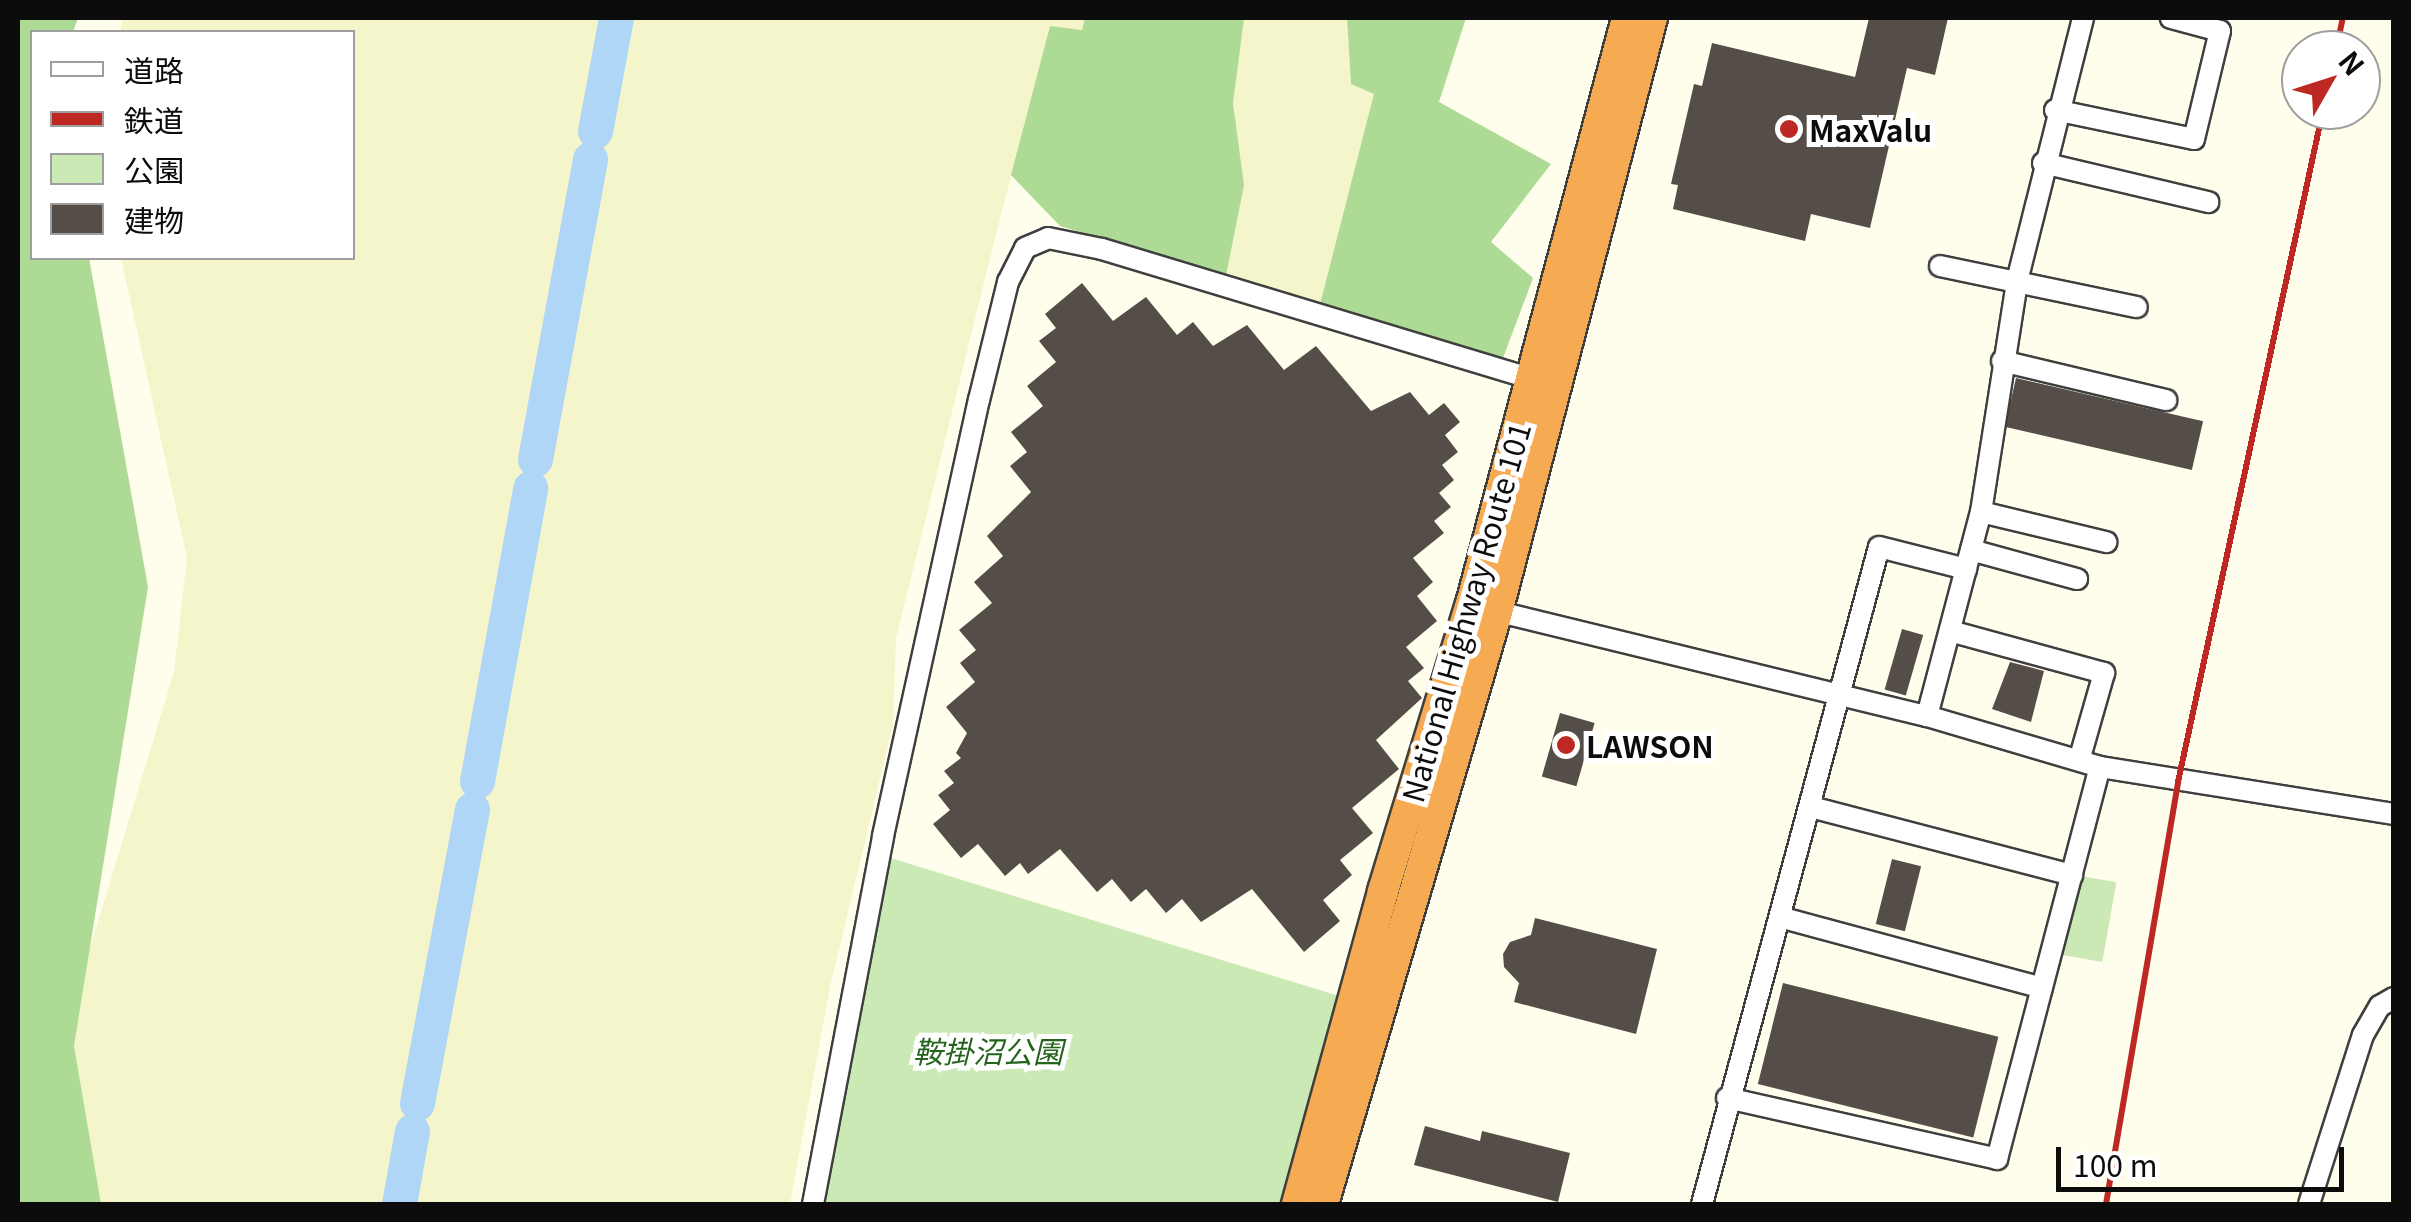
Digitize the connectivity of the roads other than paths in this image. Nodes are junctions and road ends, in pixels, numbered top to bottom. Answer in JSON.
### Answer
{"nodes":[{"id":1,"x":1627,"y":18,"type":"edge"},
{"id":2,"x":1652,"y":18,"type":"edge"},
{"id":3,"x":2083,"y":18,"type":"edge"},
{"id":4,"x":2171,"y":18,"type":"edge"},
{"id":5,"x":2055,"y":110,"type":"junction"},
{"id":6,"x":2043,"y":163,"type":"junction"},
{"id":7,"x":2208,"y":202,"type":"dead end"},
{"id":8,"x":1940,"y":266,"type":"dead end"},
{"id":9,"x":2016,"y":281,"type":"junction"},
{"id":10,"x":2137,"y":307,"type":"dead end"},
{"id":11,"x":2002,"y":361,"type":"junction"},
{"id":12,"x":1533,"y":379,"type":"junction"},
{"id":13,"x":2166,"y":400,"type":"dead end"},
{"id":14,"x":1981,"y":512,"type":"junction"},
{"id":15,"x":2106,"y":542,"type":"dead end"},
{"id":16,"x":1968,"y":560,"type":"junction"},
{"id":17,"x":2078,"y":579,"type":"dead end"},
{"id":18,"x":1484,"y":608,"type":"junction"},
{"id":19,"x":1950,"y":631,"type":"junction"},
{"id":20,"x":1840,"y":695,"type":"junction"},
{"id":21,"x":1927,"y":716,"type":"junction"},
{"id":22,"x":2080,"y":757,"type":"junction"},
{"id":23,"x":2100,"y":767,"type":"junction"},
{"id":24,"x":1811,"y":808,"type":"junction"},
{"id":25,"x":2394,"y":814,"type":"edge"},
{"id":26,"x":2072,"y":875,"type":"junction"},
{"id":27,"x":1782,"y":918,"type":"junction"},
{"id":28,"x":2042,"y":988,"type":"junction"},
{"id":29,"x":2394,"y":998,"type":"edge"},
{"id":30,"x":1727,"y":1098,"type":"junction"},
{"id":31,"x":813,"y":1204,"type":"edge"},
{"id":32,"x":1297,"y":1204,"type":"edge"},
{"id":33,"x":1323,"y":1204,"type":"edge"},
{"id":34,"x":1702,"y":1204,"type":"edge"},
{"id":35,"x":2309,"y":1204,"type":"edge"}],
"edges":[{"from":1,"to":12,"type":"highway","name":"National Highway Route 101"},
{"from":2,"to":18,"type":"highway","name":"National Highway Route 101"},
{"from":3,"to":5,"type":"street"},
{"from":4,"to":5,"type":"street"},
{"from":5,"to":6,"type":"street"},
{"from":6,"to":7,"type":"street"},
{"from":6,"to":9,"type":"street"},
{"from":8,"to":9,"type":"street"},
{"from":9,"to":10,"type":"street"},
{"from":9,"to":11,"type":"street"},
{"from":11,"to":13,"type":"street"},
{"from":11,"to":14,"type":"street"},
{"from":12,"to":18,"type":"highway","name":"National Highway Route 101"},
{"from":12,"to":31,"type":"street"},
{"from":14,"to":15,"type":"street"},
{"from":14,"to":16,"type":"street"},
{"from":16,"to":17,"type":"street"},
{"from":16,"to":19,"type":"street"},
{"from":16,"to":20,"type":"street"},
{"from":18,"to":20,"type":"street"},
{"from":18,"to":32,"type":"highway","name":"National Highway Route 101"},
{"from":18,"to":33,"type":"highway","name":"National Highway Route 101"},
{"from":19,"to":21,"type":"street"},
{"from":19,"to":22,"type":"street"},
{"from":20,"to":21,"type":"street"},
{"from":20,"to":24,"type":"street"},
{"from":21,"to":22,"type":"street"},
{"from":22,"to":23,"type":"street"},
{"from":23,"to":25,"type":"street"},
{"from":23,"to":26,"type":"street"},
{"from":24,"to":26,"type":"street"},
{"from":24,"to":27,"type":"street"},
{"from":26,"to":28,"type":"street"},
{"from":27,"to":28,"type":"street"},
{"from":27,"to":30,"type":"street"},
{"from":28,"to":30,"type":"street"},
{"from":29,"to":35,"type":"street"},
{"from":30,"to":34,"type":"street"}]}
